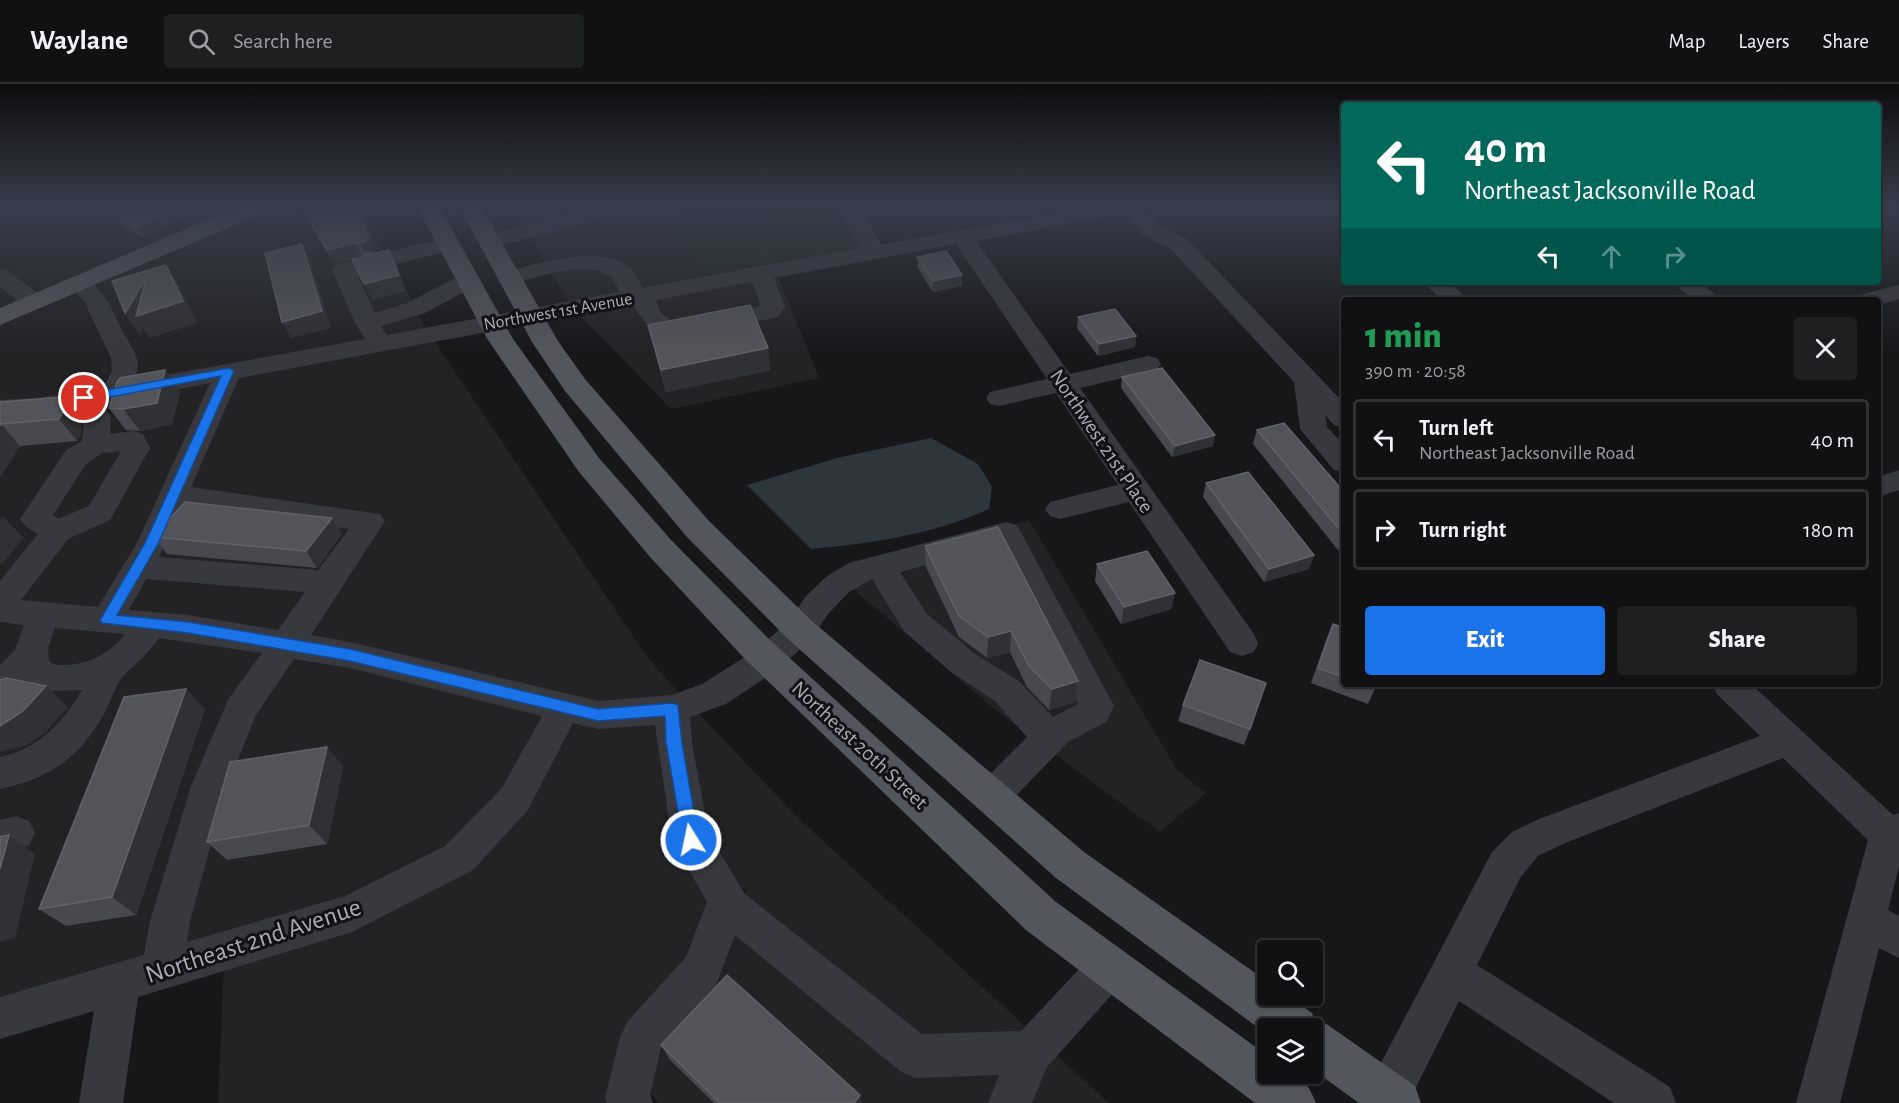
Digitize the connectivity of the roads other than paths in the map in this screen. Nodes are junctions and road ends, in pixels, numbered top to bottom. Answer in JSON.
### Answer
{"nodes":[{"id":1,"x":144,"y":256,"type":"edge"},
{"id":2,"x":403,"y":256,"type":"edge"},
{"id":3,"x":455,"y":256,"type":"edge"},
{"id":4,"x":497,"y":256,"type":"edge"},
{"id":5,"x":867,"y":256,"type":"edge"},
{"id":6,"x":975,"y":256,"type":"edge"},
{"id":7,"x":1190,"y":256,"type":"edge"},
{"id":8,"x":761,"y":275,"type":"junction"},
{"id":9,"x":0,"y":276,"type":"edge"},
{"id":10,"x":509,"y":278,"type":"junction"},
{"id":11,"x":469,"y":280,"type":"junction"},
{"id":12,"x":78,"y":284,"type":"junction"},
{"id":13,"x":1439,"y":285,"type":"edge"},
{"id":14,"x":1688,"y":285,"type":"edge"},
{"id":15,"x":1899,"y":292,"type":"edge"},
{"id":16,"x":638,"y":297,"type":"junction"},
{"id":17,"x":1453,"y":297,"type":"edge"},
{"id":18,"x":1706,"y":297,"type":"edge"},
{"id":19,"x":1880,"y":297,"type":"edge"},
{"id":20,"x":35,"y":302,"type":"junction"},
{"id":21,"x":530,"y":316,"type":"junction"},
{"id":22,"x":0,"y":317,"type":"edge"},
{"id":23,"x":493,"y":323,"type":"junction"},
{"id":24,"x":373,"y":333,"type":"junction"},
{"id":25,"x":1148,"y":364,"type":"dead end"},
{"id":26,"x":229,"y":371,"type":"junction"},
{"id":27,"x":1307,"y":381,"type":"junction"},
{"id":28,"x":1063,"y":383,"type":"junction"},
{"id":29,"x":114,"y":392,"type":"junction"},
{"id":30,"x":84,"y":398,"type":"junction"},
{"id":31,"x":999,"y":398,"type":"dead end"},
{"id":32,"x":0,"y":409,"type":"edge"},
{"id":33,"x":1341,"y":416,"type":"edge"},
{"id":34,"x":94,"y":445,"type":"junction"},
{"id":35,"x":1341,"y":460,"type":"edge"},
{"id":36,"x":1899,"y":480,"type":"edge"},
{"id":37,"x":1881,"y":486,"type":"edge"},
{"id":38,"x":1136,"y":490,"type":"junction"},
{"id":39,"x":173,"y":495,"type":"junction"},
{"id":40,"x":1060,"y":509,"type":"dead end"},
{"id":41,"x":57,"y":531,"type":"junction"},
{"id":42,"x":880,"y":566,"type":"junction"},
{"id":43,"x":138,"y":567,"type":"junction"},
{"id":44,"x":322,"y":589,"type":"junction"},
{"id":45,"x":0,"y":604,"type":"edge"},
{"id":46,"x":0,"y":610,"type":"edge"},
{"id":47,"x":44,"y":614,"type":"junction"},
{"id":48,"x":107,"y":620,"type":"junction"},
{"id":49,"x":151,"y":624,"type":"junction"},
{"id":50,"x":800,"y":630,"type":"junction"},
{"id":51,"x":1242,"y":643,"type":"dead end"},
{"id":52,"x":288,"y":644,"type":"junction"},
{"id":53,"x":31,"y":656,"type":"junction"},
{"id":54,"x":768,"y":659,"type":"junction"},
{"id":55,"x":111,"y":666,"type":"junction"},
{"id":56,"x":0,"y":687,"type":"edge"},
{"id":57,"x":1732,"y":687,"type":"edge"},
{"id":58,"x":564,"y":708,"type":"junction"},
{"id":59,"x":672,"y":709,"type":"junction"},
{"id":60,"x":1050,"y":738,"type":"junction"},
{"id":61,"x":1787,"y":741,"type":"junction"},
{"id":62,"x":0,"y":773,"type":"edge"},
{"id":63,"x":991,"y":797,"type":"junction"},
{"id":64,"x":1895,"y":836,"type":"edge"},
{"id":65,"x":727,"y":901,"type":"junction"},
{"id":66,"x":1882,"y":928,"type":"edge"},
{"id":67,"x":1110,"y":966,"type":"junction"},
{"id":68,"x":162,"y":970,"type":"junction"},
{"id":69,"x":1451,"y":972,"type":"junction"},
{"id":70,"x":119,"y":982,"type":"junction"},
{"id":71,"x":0,"y":1017,"type":"edge"},
{"id":72,"x":1281,"y":1018,"type":"edge"},
{"id":73,"x":1323,"y":1049,"type":"edge"},
{"id":74,"x":1030,"y":1052,"type":"junction"},
{"id":75,"x":1393,"y":1100,"type":"edge"},
{"id":76,"x":101,"y":1103,"type":"edge"},
{"id":77,"x":631,"y":1103,"type":"edge"},
{"id":78,"x":1011,"y":1103,"type":"edge"},
{"id":79,"x":1293,"y":1103,"type":"edge"},
{"id":80,"x":1654,"y":1103,"type":"edge"},
{"id":81,"x":1818,"y":1103,"type":"edge"}],
"edges":[{"from":1,"to":12,"type":"main road"},
{"from":2,"to":24,"type":"street"},
{"from":3,"to":11,"type":"main road","name":"Northeast 20th Street"},
{"from":4,"to":10,"type":"main road"},
{"from":5,"to":8,"type":"street","name":"Northwest 1st Avenue"},
{"from":6,"to":28,"type":"street","name":"Northwest 21st Place"},
{"from":7,"to":27,"type":"street"},
{"from":8,"to":16,"type":"street","name":"Northwest 1st Avenue"},
{"from":8,"to":16,"type":"street"},
{"from":9,"to":20,"type":"street"},
{"from":10,"to":16,"type":"street"},
{"from":10,"to":21,"type":"main road"},
{"from":11,"to":23,"type":"main road","name":"Northeast 20th Street"},
{"from":11,"to":24,"type":"street"},
{"from":12,"to":20,"type":"main road"},
{"from":12,"to":29,"type":"street"},
{"from":13,"to":17,"type":"street"},
{"from":14,"to":18,"type":"street"},
{"from":15,"to":19,"type":"street"},
{"from":16,"to":21,"type":"street","name":"Northwest 1st Avenue"},
{"from":20,"to":22,"type":"main road"},
{"from":21,"to":23,"type":"street","name":"Northwest 1st Avenue"},
{"from":21,"to":50,"type":"main road"},
{"from":23,"to":24,"type":"street","name":"Northwest 1st Avenue"},
{"from":23,"to":54,"type":"main road","name":"Northeast 20th Street"},
{"from":24,"to":26,"type":"street","name":"Northwest 1st Avenue"},
{"from":25,"to":28,"type":"street"},
{"from":26,"to":29,"type":"street","name":"Northwest 1st Avenue"},
{"from":26,"to":39,"type":"street"},
{"from":27,"to":33,"type":"street"},
{"from":27,"to":35,"type":"street"},
{"from":28,"to":31,"type":"street"},
{"from":28,"to":38,"type":"street","name":"Northwest 21st Place"},
{"from":29,"to":30,"type":"street","name":"Northwest 1st Avenue"},
{"from":30,"to":32,"type":"street","name":"Northwest 1st Avenue"},
{"from":30,"to":34,"type":"street"},
{"from":34,"to":41,"type":"street"},
{"from":34,"to":41,"type":"street"},
{"from":36,"to":37,"type":"street"},
{"from":38,"to":40,"type":"street"},
{"from":38,"to":51,"type":"street","name":"Northwest 21st Place"},
{"from":39,"to":43,"type":"street"},
{"from":39,"to":44,"type":"street"},
{"from":41,"to":45,"type":"street"},
{"from":42,"to":50,"type":"street"},
{"from":42,"to":60,"type":"street"},
{"from":42,"to":60,"type":"street"},
{"from":43,"to":44,"type":"street"},
{"from":43,"to":48,"type":"street"},
{"from":44,"to":52,"type":"street"},
{"from":46,"to":47,"type":"street"},
{"from":47,"to":48,"type":"street"},
{"from":47,"to":53,"type":"street"},
{"from":48,"to":49,"type":"street"},
{"from":49,"to":52,"type":"street"},
{"from":49,"to":55,"type":"street"},
{"from":50,"to":54,"type":"street"},
{"from":50,"to":63,"type":"main road"},
{"from":52,"to":58,"type":"street"},
{"from":52,"to":68,"type":"street"},
{"from":53,"to":55,"type":"street"},
{"from":53,"to":56,"type":"street"},
{"from":54,"to":59,"type":"street"},
{"from":54,"to":67,"type":"main road","name":"Northeast 20th Street"},
{"from":55,"to":62,"type":"street"},
{"from":57,"to":61,"type":"street"},
{"from":58,"to":59,"type":"street"},
{"from":58,"to":68,"type":"street","name":"Northeast 2nd Avenue"},
{"from":59,"to":65,"type":"street"},
{"from":60,"to":63,"type":"street"},
{"from":61,"to":64,"type":"street"},
{"from":61,"to":69,"type":"street"},
{"from":63,"to":72,"type":"main road"},
{"from":64,"to":66,"type":"street"},
{"from":65,"to":74,"type":"street"},
{"from":65,"to":77,"type":"street"},
{"from":66,"to":81,"type":"street"},
{"from":67,"to":74,"type":"street"},
{"from":67,"to":79,"type":"main road","name":"Northeast 20th Street"},
{"from":68,"to":70,"type":"street","name":"Northeast 2nd Avenue"},
{"from":69,"to":75,"type":"street"},
{"from":69,"to":80,"type":"street"},
{"from":70,"to":71,"type":"street","name":"Northeast 2nd Avenue"},
{"from":70,"to":76,"type":"street"},
{"from":73,"to":75,"type":"main road"},
{"from":74,"to":78,"type":"street"}]}
